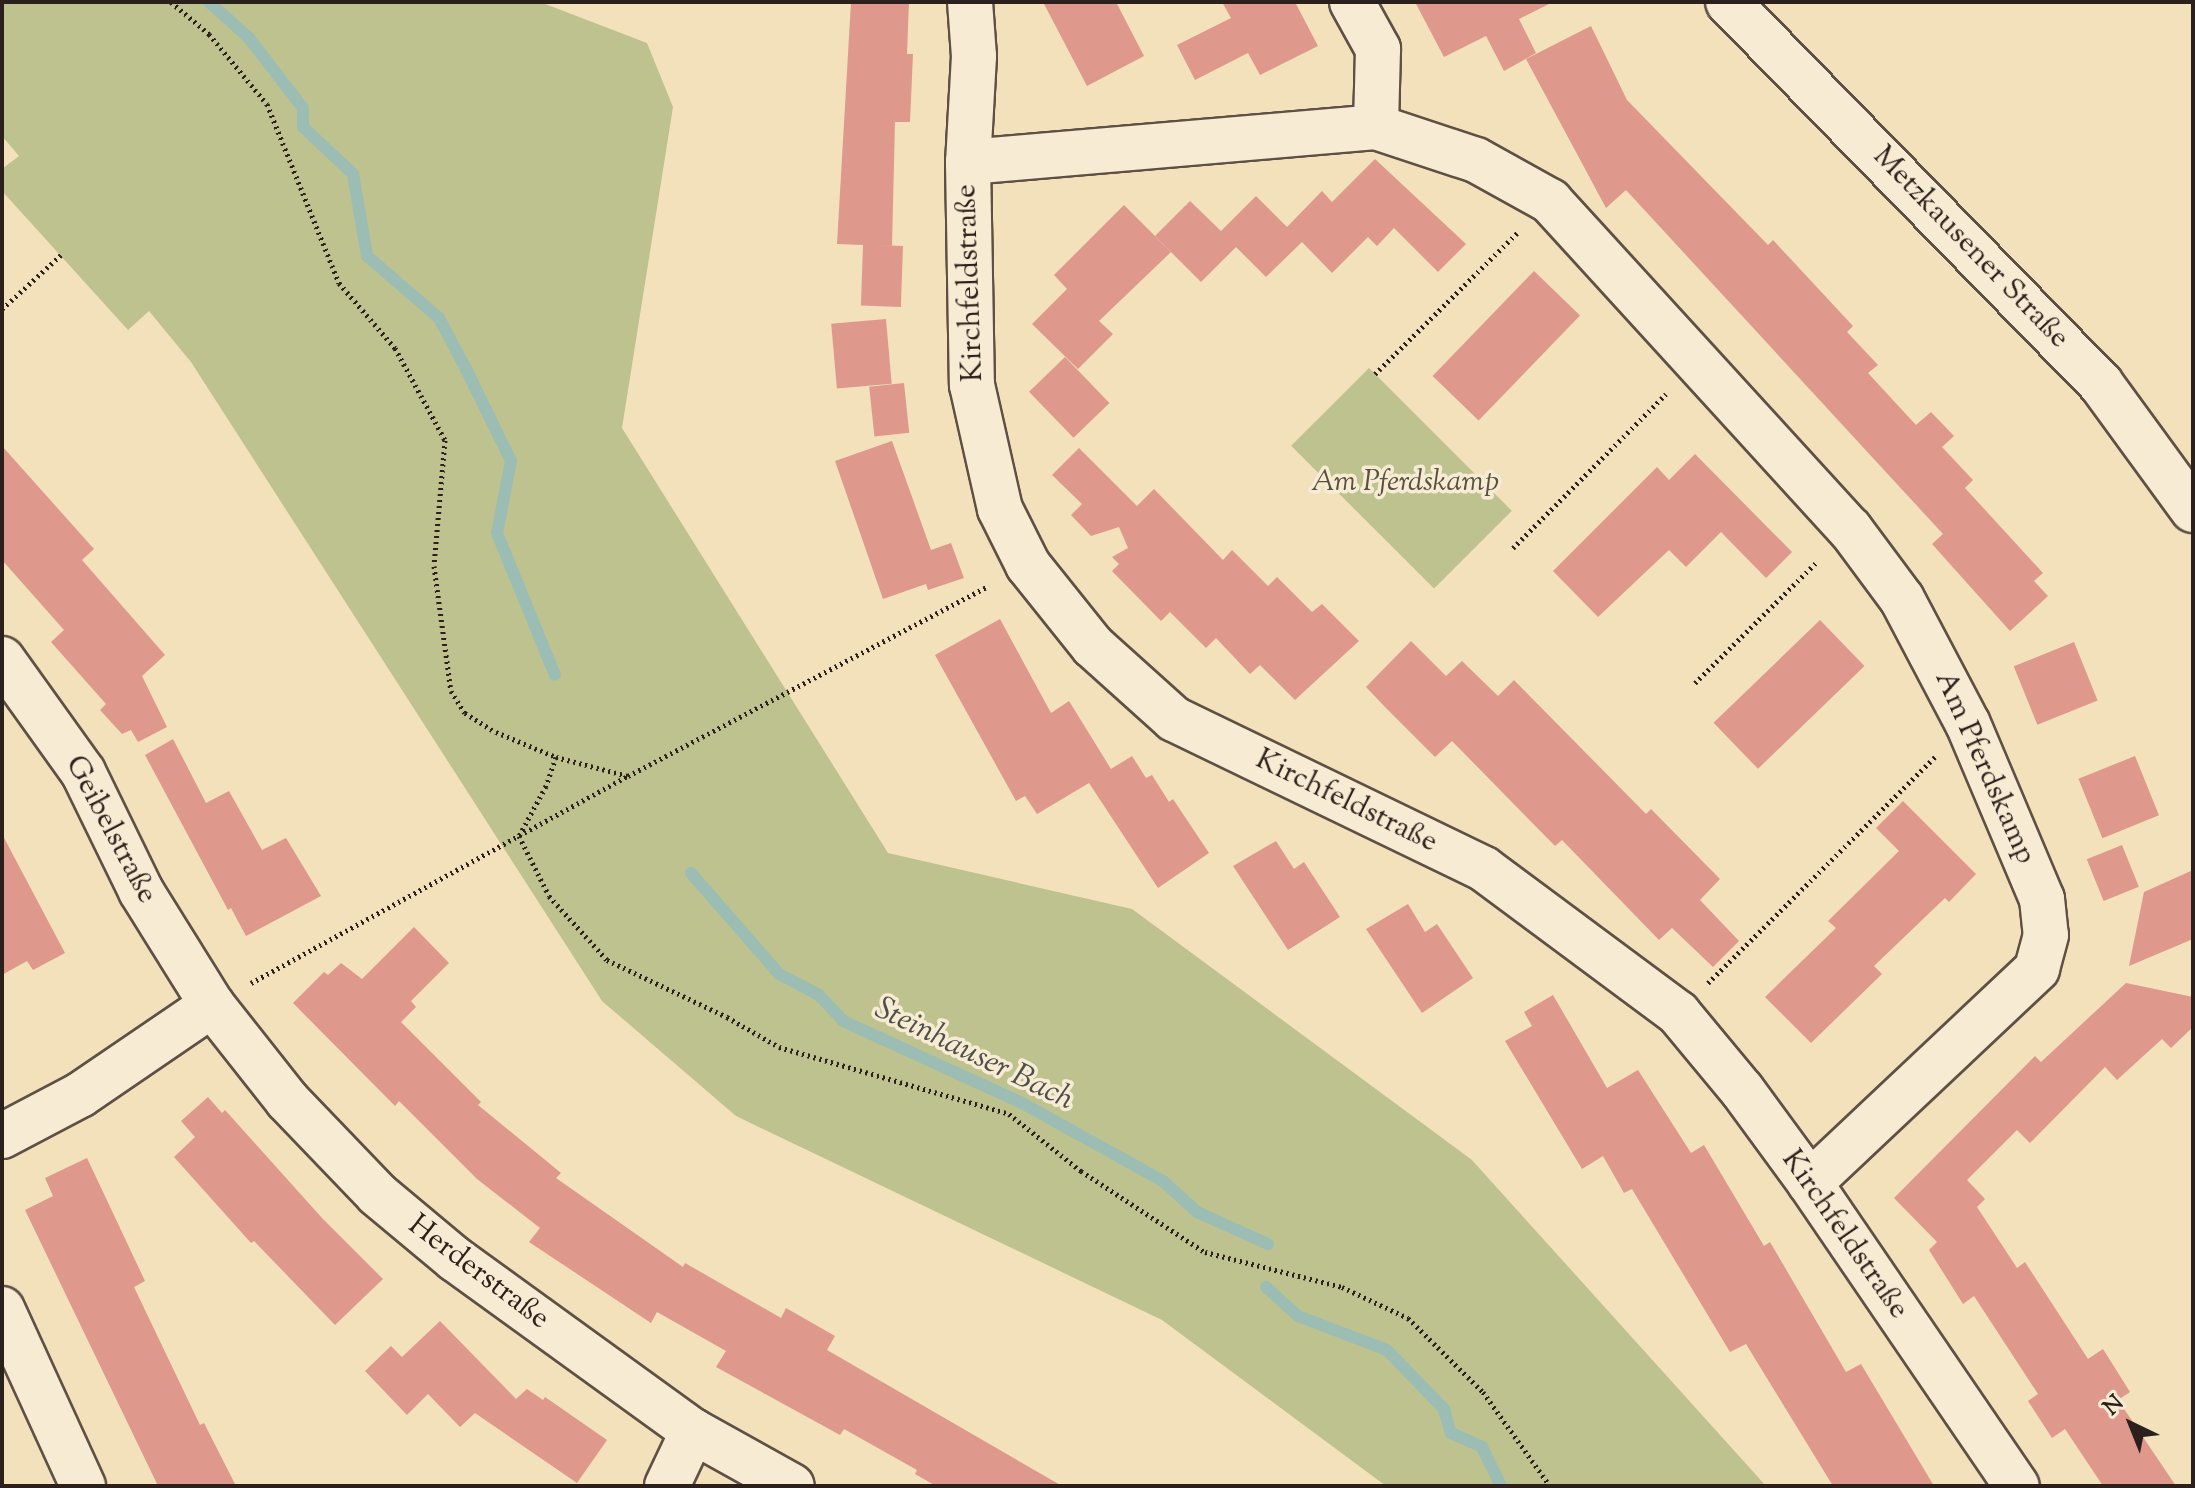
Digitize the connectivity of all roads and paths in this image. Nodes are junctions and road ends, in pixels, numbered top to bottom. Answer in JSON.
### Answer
{"nodes":[{"id":1,"x":171,"y":2,"type":"edge"},
{"id":2,"x":970,"y":2,"type":"edge"},
{"id":3,"x":1352,"y":2,"type":"edge"},
{"id":4,"x":1728,"y":2,"type":"edge"},
{"id":5,"x":1376,"y":127,"type":"junction"},
{"id":6,"x":968,"y":162,"type":"junction"},
{"id":7,"x":1550,"y":201,"type":"junction"},
{"id":8,"x":61,"y":255,"type":"dead end"},
{"id":9,"x":2,"y":309,"type":"edge"},
{"id":10,"x":1698,"y":362,"type":"junction"},
{"id":11,"x":1375,"y":374,"type":"dead end"},
{"id":12,"x":2193,"y":510,"type":"edge"},
{"id":13,"x":1850,"y":529,"type":"junction"},
{"id":14,"x":1513,"y":548,"type":"dead end"},
{"id":15,"x":1028,"y":565,"type":"junction"},
{"id":16,"x":2,"y":659,"type":"edge"},
{"id":17,"x":1695,"y":683,"type":"dead end"},
{"id":18,"x":1968,"y":724,"type":"junction"},
{"id":19,"x":556,"y":757,"type":"junction"},
{"id":20,"x":628,"y":776,"type":"junction"},
{"id":21,"x":519,"y":836,"type":"junction"},
{"id":22,"x":212,"y":1005,"type":"junction"},
{"id":23,"x":1678,"y":1013,"type":"junction"},
{"id":24,"x":2,"y":1136,"type":"edge"},
{"id":25,"x":1810,"y":1183,"type":"junction"},
{"id":26,"x":2,"y":1309,"type":"edge"},
{"id":27,"x":693,"y":1431,"type":"junction"},
{"id":28,"x":83,"y":1486,"type":"edge"},
{"id":29,"x":667,"y":1486,"type":"edge"},
{"id":30,"x":792,"y":1486,"type":"edge"},
{"id":31,"x":1550,"y":1486,"type":"edge"},
{"id":32,"x":2017,"y":1486,"type":"edge"}],
"edges":[{"from":1,"to":19,"type":"path"},
{"from":2,"to":6,"type":"street","name":"Kirchfeldstraße"},
{"from":3,"to":5,"type":"street"},
{"from":4,"to":12,"type":"street","name":"Metzkausener Straße"},
{"from":5,"to":6,"type":"street","name":"Am Pferdskamp"},
{"from":5,"to":7,"type":"street","name":"Am Pferdskamp"},
{"from":6,"to":15,"type":"street","name":"Kirchfeldstraße"},
{"from":7,"to":10,"type":"street","name":"Am Pferdskamp"},
{"from":7,"to":11,"type":"path"},
{"from":8,"to":9,"type":"path"},
{"from":10,"to":13,"type":"street","name":"Am Pferdskamp"},
{"from":10,"to":14,"type":"path"},
{"from":13,"to":17,"type":"path"},
{"from":13,"to":18,"type":"street","name":"Am Pferdskamp"},
{"from":15,"to":20,"type":"path"},
{"from":15,"to":23,"type":"street","name":"Kirchfeldstraße"},
{"from":16,"to":22,"type":"street","name":"Geibelstraße"},
{"from":18,"to":23,"type":"path"},
{"from":18,"to":25,"type":"street","name":"Am Pferdskamp"},
{"from":19,"to":20,"type":"path"},
{"from":19,"to":21,"type":"path"},
{"from":20,"to":21,"type":"path"},
{"from":21,"to":22,"type":"path"},
{"from":21,"to":31,"type":"path"},
{"from":22,"to":24,"type":"street"},
{"from":22,"to":27,"type":"street","name":"Herderstraße"},
{"from":23,"to":25,"type":"street","name":"Kirchfeldstraße"},
{"from":25,"to":32,"type":"street","name":"Kirchfeldstraße"},
{"from":26,"to":28,"type":"street"},
{"from":27,"to":29,"type":"street"},
{"from":27,"to":30,"type":"street","name":"Herderstraße"}]}
